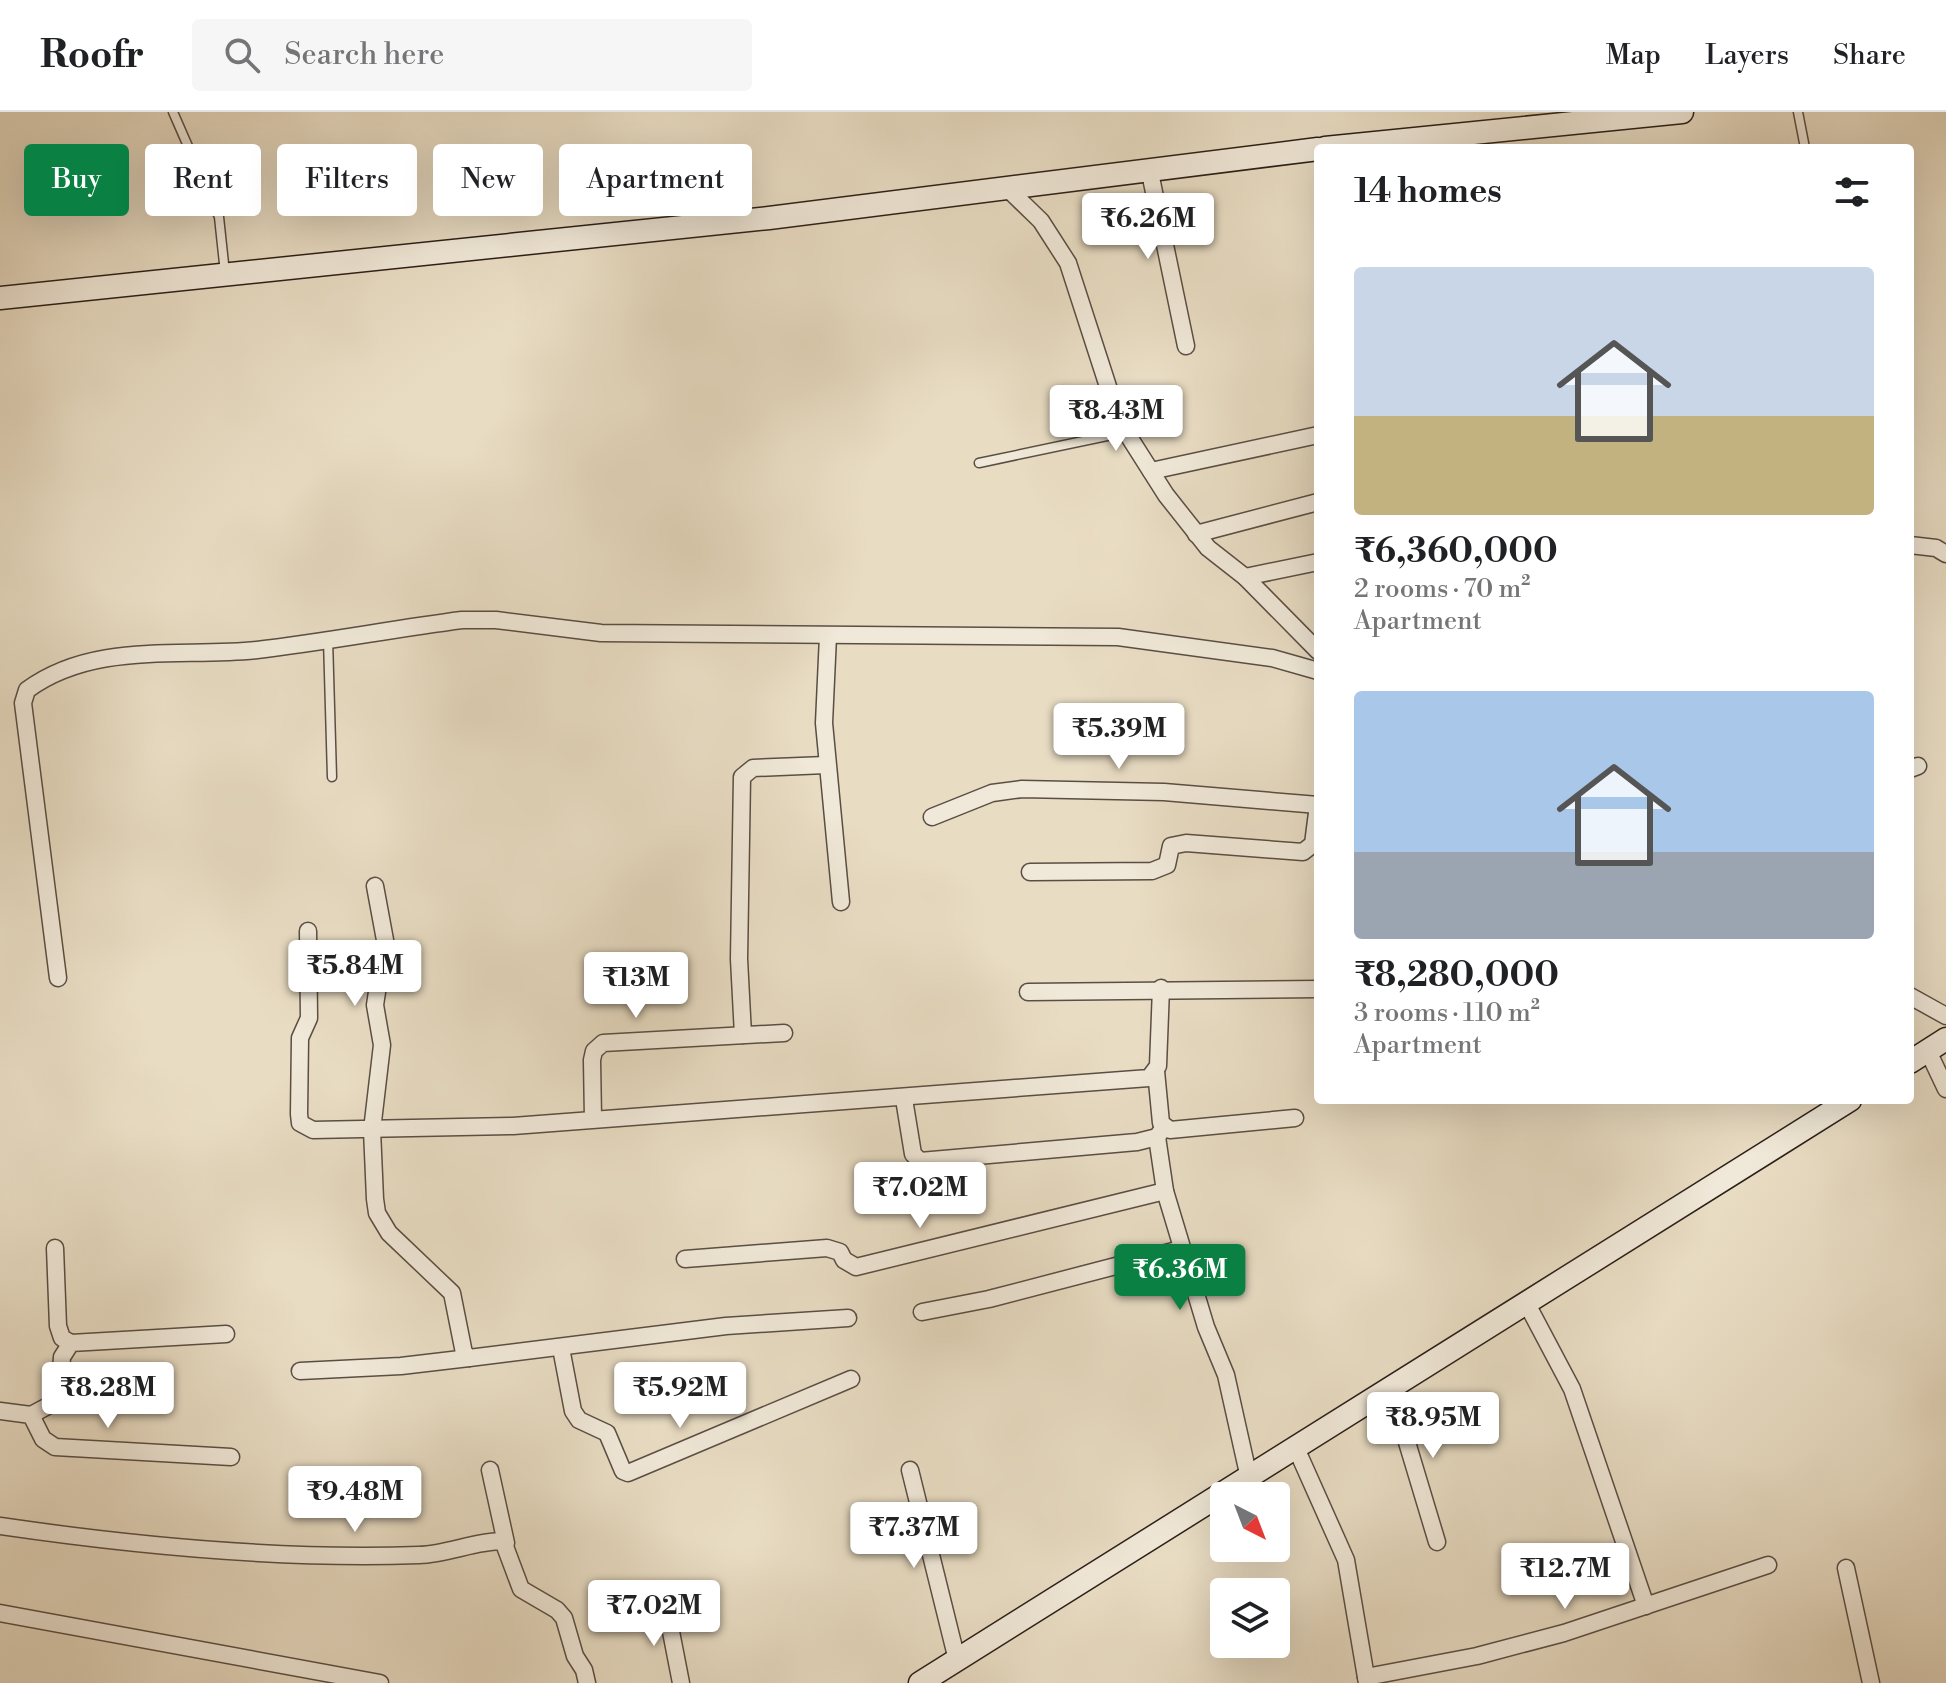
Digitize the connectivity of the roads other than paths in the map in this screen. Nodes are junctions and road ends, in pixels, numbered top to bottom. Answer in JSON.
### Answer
{"nodes":[{"id":1,"x":173,"y":112,"type":"edge"},
{"id":2,"x":1682,"y":112,"type":"edge"},
{"id":3,"x":1798,"y":112,"type":"edge"},
{"id":4,"x":1487,"y":140,"type":"edge"},
{"id":5,"x":1406,"y":144,"type":"edge"},
{"id":6,"x":1804,"y":144,"type":"edge"},
{"id":7,"x":1314,"y":149,"type":"edge"},
{"id":8,"x":1149,"y":168,"type":"junction"},
{"id":9,"x":1006,"y":187,"type":"junction"},
{"id":10,"x":225,"y":275,"type":"junction"},
{"id":11,"x":0,"y":298,"type":"edge"},
{"id":12,"x":1186,"y":346,"type":"dead end"},
{"id":13,"x":1126,"y":432,"type":"junction"},
{"id":14,"x":1314,"y":436,"type":"edge"},
{"id":15,"x":979,"y":463,"type":"dead end"},
{"id":16,"x":1151,"y":471,"type":"junction"},
{"id":17,"x":1314,"y":503,"type":"edge"},
{"id":18,"x":1196,"y":534,"type":"junction"},
{"id":19,"x":1946,"y":537,"type":"edge"},
{"id":20,"x":1914,"y":545,"type":"edge"},
{"id":21,"x":1928,"y":547,"type":"junction"},
{"id":22,"x":1946,"y":554,"type":"edge"},
{"id":23,"x":1314,"y":563,"type":"edge"},
{"id":24,"x":1245,"y":577,"type":"junction"},
{"id":25,"x":828,"y":636,"type":"junction"},
{"id":26,"x":328,"y":638,"type":"junction"},
{"id":27,"x":1314,"y":647,"type":"edge"},
{"id":28,"x":1314,"y":670,"type":"edge"},
{"id":29,"x":826,"y":765,"type":"junction"},
{"id":30,"x":332,"y":777,"type":"dead end"},
{"id":31,"x":1314,"y":805,"type":"edge"},
{"id":32,"x":932,"y":817,"type":"dead end"},
{"id":33,"x":1314,"y":836,"type":"edge"},
{"id":34,"x":1030,"y":872,"type":"dead end"},
{"id":35,"x":375,"y":886,"type":"dead end"},
{"id":36,"x":841,"y":902,"type":"dead end"},
{"id":37,"x":308,"y":931,"type":"dead end"},
{"id":38,"x":58,"y":978,"type":"dead end"},
{"id":39,"x":1161,"y":988,"type":"junction"},
{"id":40,"x":1314,"y":989,"type":"edge"},
{"id":41,"x":1028,"y":992,"type":"dead end"},
{"id":42,"x":1914,"y":998,"type":"edge"},
{"id":43,"x":1946,"y":1016,"type":"edge"},
{"id":44,"x":784,"y":1033,"type":"dead end"},
{"id":45,"x":743,"y":1035,"type":"junction"},
{"id":46,"x":1928,"y":1051,"type":"edge"},
{"id":47,"x":1156,"y":1071,"type":"junction"},
{"id":48,"x":1946,"y":1089,"type":"edge"},
{"id":49,"x":904,"y":1099,"type":"junction"},
{"id":50,"x":1844,"y":1104,"type":"edge"},
{"id":51,"x":1295,"y":1118,"type":"dead end"},
{"id":52,"x":593,"y":1119,"type":"junction"},
{"id":53,"x":372,"y":1130,"type":"junction"},
{"id":54,"x":1161,"y":1132,"type":"junction"},
{"id":55,"x":1165,"y":1191,"type":"junction"},
{"id":56,"x":55,"y":1248,"type":"dead end"},
{"id":57,"x":1181,"y":1249,"type":"junction"},
{"id":58,"x":685,"y":1259,"type":"dead end"},
{"id":59,"x":1527,"y":1304,"type":"junction"},
{"id":60,"x":922,"y":1312,"type":"dead end"},
{"id":61,"x":848,"y":1318,"type":"dead end"},
{"id":62,"x":226,"y":1334,"type":"dead end"},
{"id":63,"x":71,"y":1343,"type":"junction"},
{"id":64,"x":561,"y":1348,"type":"junction"},
{"id":65,"x":469,"y":1358,"type":"junction"},
{"id":66,"x":300,"y":1371,"type":"dead end"},
{"id":67,"x":851,"y":1379,"type":"dead end"},
{"id":68,"x":1391,"y":1389,"type":"junction"},
{"id":69,"x":0,"y":1411,"type":"edge"},
{"id":70,"x":31,"y":1415,"type":"junction"},
{"id":71,"x":1296,"y":1448,"type":"junction"},
{"id":72,"x":231,"y":1457,"type":"dead end"},
{"id":73,"x":490,"y":1470,"type":"dead end"},
{"id":74,"x":910,"y":1470,"type":"dead end"},
{"id":75,"x":1249,"y":1478,"type":"junction"},
{"id":76,"x":0,"y":1526,"type":"edge"},
{"id":77,"x":1437,"y":1542,"type":"dead end"},
{"id":78,"x":506,"y":1543,"type":"junction"},
{"id":79,"x":1768,"y":1565,"type":"dead end"},
{"id":80,"x":1846,"y":1568,"type":"dead end"},
{"id":81,"x":666,"y":1606,"type":"dead end"},
{"id":82,"x":1646,"y":1606,"type":"junction"},
{"id":83,"x":0,"y":1613,"type":"edge"},
{"id":84,"x":957,"y":1660,"type":"junction"},
{"id":85,"x":1366,"y":1680,"type":"edge"},
{"id":86,"x":380,"y":1683,"type":"edge"},
{"id":87,"x":587,"y":1683,"type":"edge"},
{"id":88,"x":681,"y":1683,"type":"edge"},
{"id":89,"x":920,"y":1683,"type":"edge"},
{"id":90,"x":1871,"y":1683,"type":"edge"}],
"edges":[{"from":1,"to":10,"type":"lane"},
{"from":2,"to":4,"type":"main road"},
{"from":3,"to":6,"type":"lane"},
{"from":4,"to":5,"type":"main road"},
{"from":7,"to":8,"type":"main road"},
{"from":8,"to":9,"type":"main road"},
{"from":8,"to":12,"type":"street"},
{"from":9,"to":10,"type":"main road"},
{"from":9,"to":13,"type":"street"},
{"from":10,"to":11,"type":"main road"},
{"from":13,"to":15,"type":"lane"},
{"from":13,"to":16,"type":"street"},
{"from":14,"to":16,"type":"street"},
{"from":16,"to":18,"type":"street"},
{"from":17,"to":18,"type":"street"},
{"from":18,"to":24,"type":"street"},
{"from":19,"to":21,"type":"street"},
{"from":20,"to":21,"type":"street"},
{"from":21,"to":22,"type":"street"},
{"from":23,"to":24,"type":"street"},
{"from":24,"to":27,"type":"street"},
{"from":25,"to":26,"type":"street"},
{"from":25,"to":28,"type":"street"},
{"from":25,"to":29,"type":"street"},
{"from":26,"to":30,"type":"lane"},
{"from":26,"to":38,"type":"street"},
{"from":29,"to":36,"type":"street"},
{"from":29,"to":45,"type":"street"},
{"from":31,"to":32,"type":"street"},
{"from":33,"to":34,"type":"street"},
{"from":35,"to":53,"type":"street"},
{"from":37,"to":53,"type":"street"},
{"from":39,"to":40,"type":"street"},
{"from":39,"to":41,"type":"street"},
{"from":39,"to":47,"type":"street"},
{"from":42,"to":43,"type":"street"},
{"from":44,"to":45,"type":"street"},
{"from":45,"to":52,"type":"street"},
{"from":46,"to":48,"type":"street"},
{"from":47,"to":49,"type":"street"},
{"from":47,"to":54,"type":"street"},
{"from":49,"to":52,"type":"street"},
{"from":49,"to":54,"type":"street"},
{"from":50,"to":59,"type":"main road"},
{"from":51,"to":54,"type":"street"},
{"from":52,"to":53,"type":"street"},
{"from":53,"to":65,"type":"street"},
{"from":54,"to":55,"type":"street"},
{"from":55,"to":57,"type":"street"},
{"from":55,"to":58,"type":"street"},
{"from":56,"to":63,"type":"street"},
{"from":57,"to":60,"type":"street"},
{"from":57,"to":75,"type":"street"},
{"from":59,"to":68,"type":"main road"},
{"from":59,"to":82,"type":"street"},
{"from":61,"to":64,"type":"street"},
{"from":62,"to":63,"type":"street"},
{"from":63,"to":70,"type":"street"},
{"from":64,"to":65,"type":"street"},
{"from":64,"to":67,"type":"street"},
{"from":65,"to":66,"type":"street"},
{"from":68,"to":71,"type":"main road"},
{"from":68,"to":77,"type":"street"},
{"from":69,"to":70,"type":"street"},
{"from":70,"to":72,"type":"street"},
{"from":71,"to":75,"type":"main road"},
{"from":71,"to":85,"type":"street"},
{"from":73,"to":78,"type":"street"},
{"from":74,"to":84,"type":"street"},
{"from":75,"to":84,"type":"main road"},
{"from":76,"to":78,"type":"street"},
{"from":78,"to":87,"type":"street"},
{"from":79,"to":82,"type":"street"},
{"from":80,"to":90,"type":"street"},
{"from":81,"to":88,"type":"street"},
{"from":82,"to":85,"type":"street"},
{"from":83,"to":86,"type":"street"},
{"from":84,"to":89,"type":"main road"}]}
